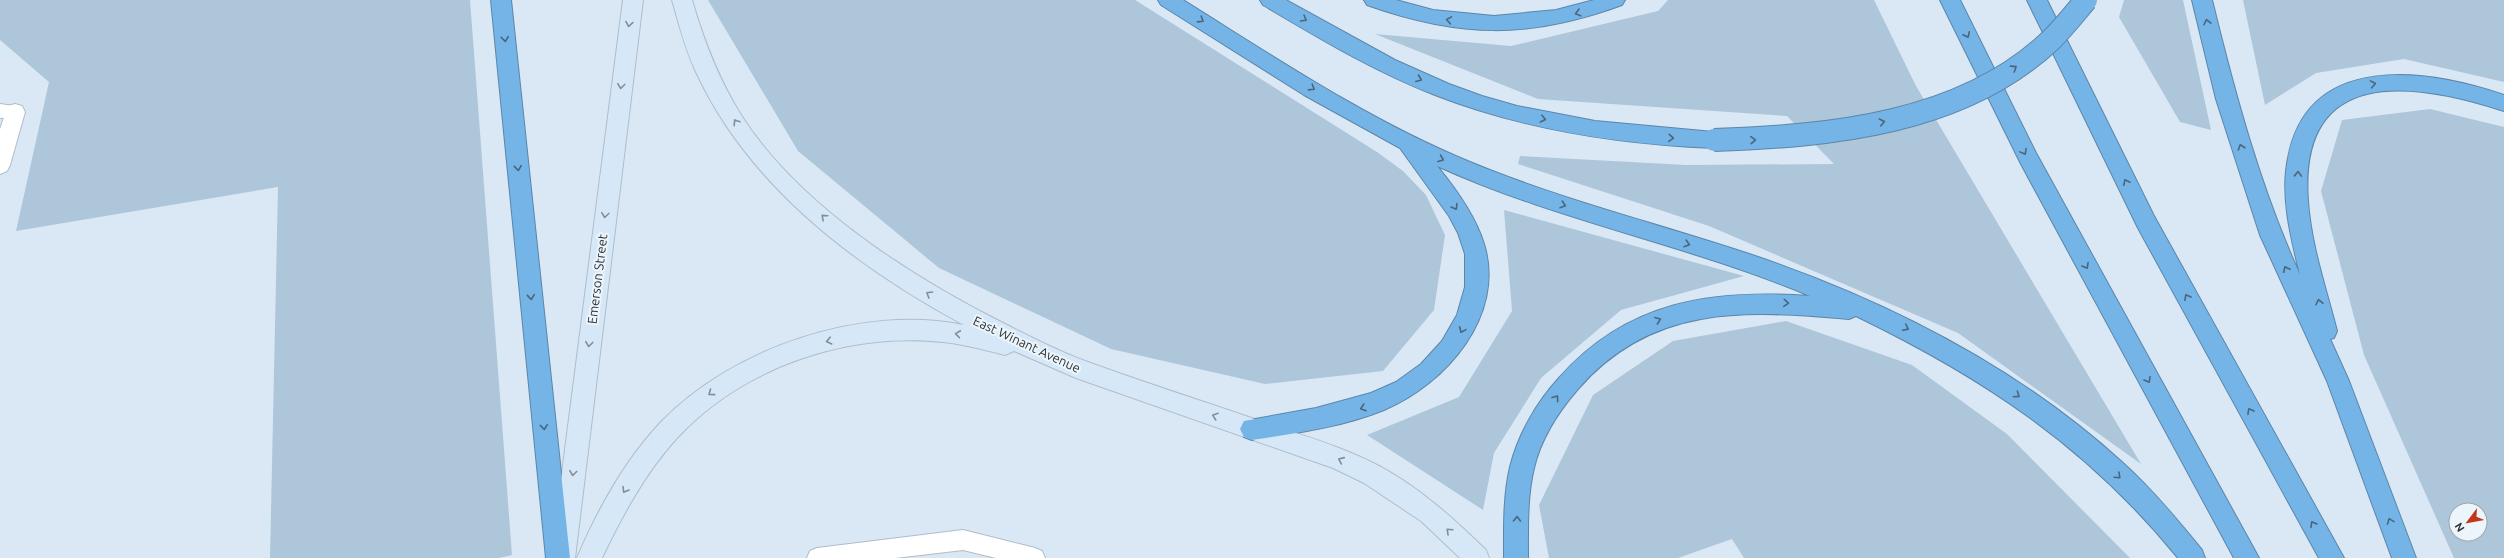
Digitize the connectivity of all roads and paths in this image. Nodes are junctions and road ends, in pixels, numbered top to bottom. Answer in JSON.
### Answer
{"nodes":[{"id":1,"x":501,"y":0,"type":"edge"},
{"id":2,"x":633,"y":0,"type":"edge"},
{"id":3,"x":682,"y":0,"type":"edge"},
{"id":4,"x":1168,"y":0,"type":"edge"},
{"id":5,"x":1270,"y":0,"type":"edge"},
{"id":6,"x":1374,"y":0,"type":"edge"},
{"id":7,"x":1615,"y":0,"type":"edge"},
{"id":8,"x":1950,"y":0,"type":"edge"},
{"id":9,"x":2037,"y":0,"type":"edge"},
{"id":10,"x":2086,"y":0,"type":"edge"},
{"id":11,"x":2202,"y":0,"type":"edge"},
{"id":12,"x":2504,"y":103,"type":"edge"},
{"id":13,"x":8,"y":112,"type":"edge"},
{"id":14,"x":1406,"y":142,"type":"junction"},
{"id":15,"x":0,"y":165,"type":"edge"},
{"id":16,"x":1870,"y":311,"type":"junction"},
{"id":17,"x":1076,"y":368,"type":"junction"},
{"id":18,"x":2338,"y":381,"type":"junction"},
{"id":19,"x":1252,"y":429,"type":"junction"},
{"id":20,"x":558,"y":558,"type":"edge"},
{"id":21,"x":562,"y":558,"type":"edge"},
{"id":22,"x":589,"y":558,"type":"edge"},
{"id":23,"x":817,"y":558,"type":"edge"},
{"id":24,"x":1035,"y":558,"type":"edge"},
{"id":25,"x":1477,"y":558,"type":"edge"},
{"id":26,"x":1516,"y":558,"type":"edge"},
{"id":27,"x":2193,"y":558,"type":"edge"},
{"id":28,"x":2247,"y":558,"type":"edge"},
{"id":29,"x":2332,"y":558,"type":"edge"},
{"id":30,"x":2404,"y":558,"type":"edge"}],
"edges":[{"from":1,"to":20,"type":"highway","one_way":true},
{"from":2,"to":21,"type":"main road","name":"Emerson Street","one_way":true},
{"from":17,"to":3,"type":"main road","name":"East Winant Avenue","one_way":true},
{"from":4,"to":14,"type":"highway","one_way":true},
{"from":5,"to":10,"type":"highway","one_way":true,"bridge":true},
{"from":7,"to":6,"type":"highway","one_way":true},
{"from":8,"to":28,"type":"highway","one_way":true},
{"from":29,"to":9,"type":"highway","one_way":true},
{"from":18,"to":11,"type":"highway","one_way":true},
{"from":18,"to":12,"type":"highway","one_way":true},
{"from":13,"to":15,"type":"street"},
{"from":14,"to":16,"type":"highway","one_way":true},
{"from":14,"to":19,"type":"highway","one_way":true},
{"from":26,"to":16,"type":"highway","one_way":true},
{"from":16,"to":27,"type":"highway","one_way":true},
{"from":19,"to":17,"type":"main road","name":"East Winant Avenue","one_way":true},
{"from":17,"to":22,"type":"main road","one_way":true},
{"from":30,"to":18,"type":"highway","one_way":true},
{"from":25,"to":19,"type":"main road","name":"East Winant Avenue","one_way":true},
{"from":23,"to":24,"type":"lane"}]}
